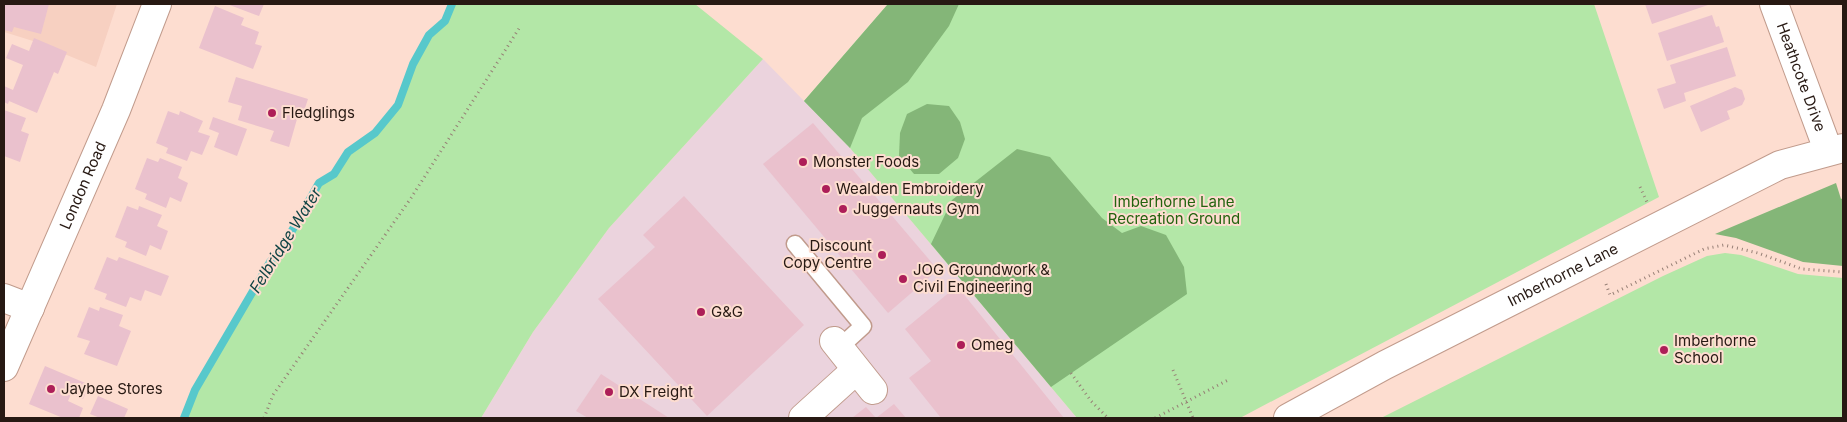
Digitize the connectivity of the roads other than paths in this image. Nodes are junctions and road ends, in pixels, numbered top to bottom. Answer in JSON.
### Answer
{"nodes":[{"id":1,"x":157,"y":4,"type":"edge"},
{"id":2,"x":1774,"y":4,"type":"edge"},
{"id":3,"x":1836,"y":149,"type":"edge"},
{"id":4,"x":795,"y":244,"type":"dead end"},
{"id":5,"x":4,"y":298,"type":"edge"},
{"id":6,"x":30,"y":308,"type":"junction"},
{"id":7,"x":837,"y":344,"type":"joint"},
{"id":8,"x":4,"y":367,"type":"edge"},
{"id":9,"x":803,"y":418,"type":"edge"},
{"id":10,"x":1288,"y":418,"type":"edge"}],
"edges":[{"from":1,"to":6,"type":"main road","name":"London Road"},
{"from":2,"to":3,"type":"main road","name":"Heathcote Drive"},
{"from":3,"to":10,"type":"main road","name":"Imberhorne Lane"},
{"from":4,"to":7,"type":"lane"},
{"from":5,"to":6,"type":"main road"},
{"from":6,"to":8,"type":"main road","name":"London Road"},
{"from":7,"to":9,"type":"main road"}]}
